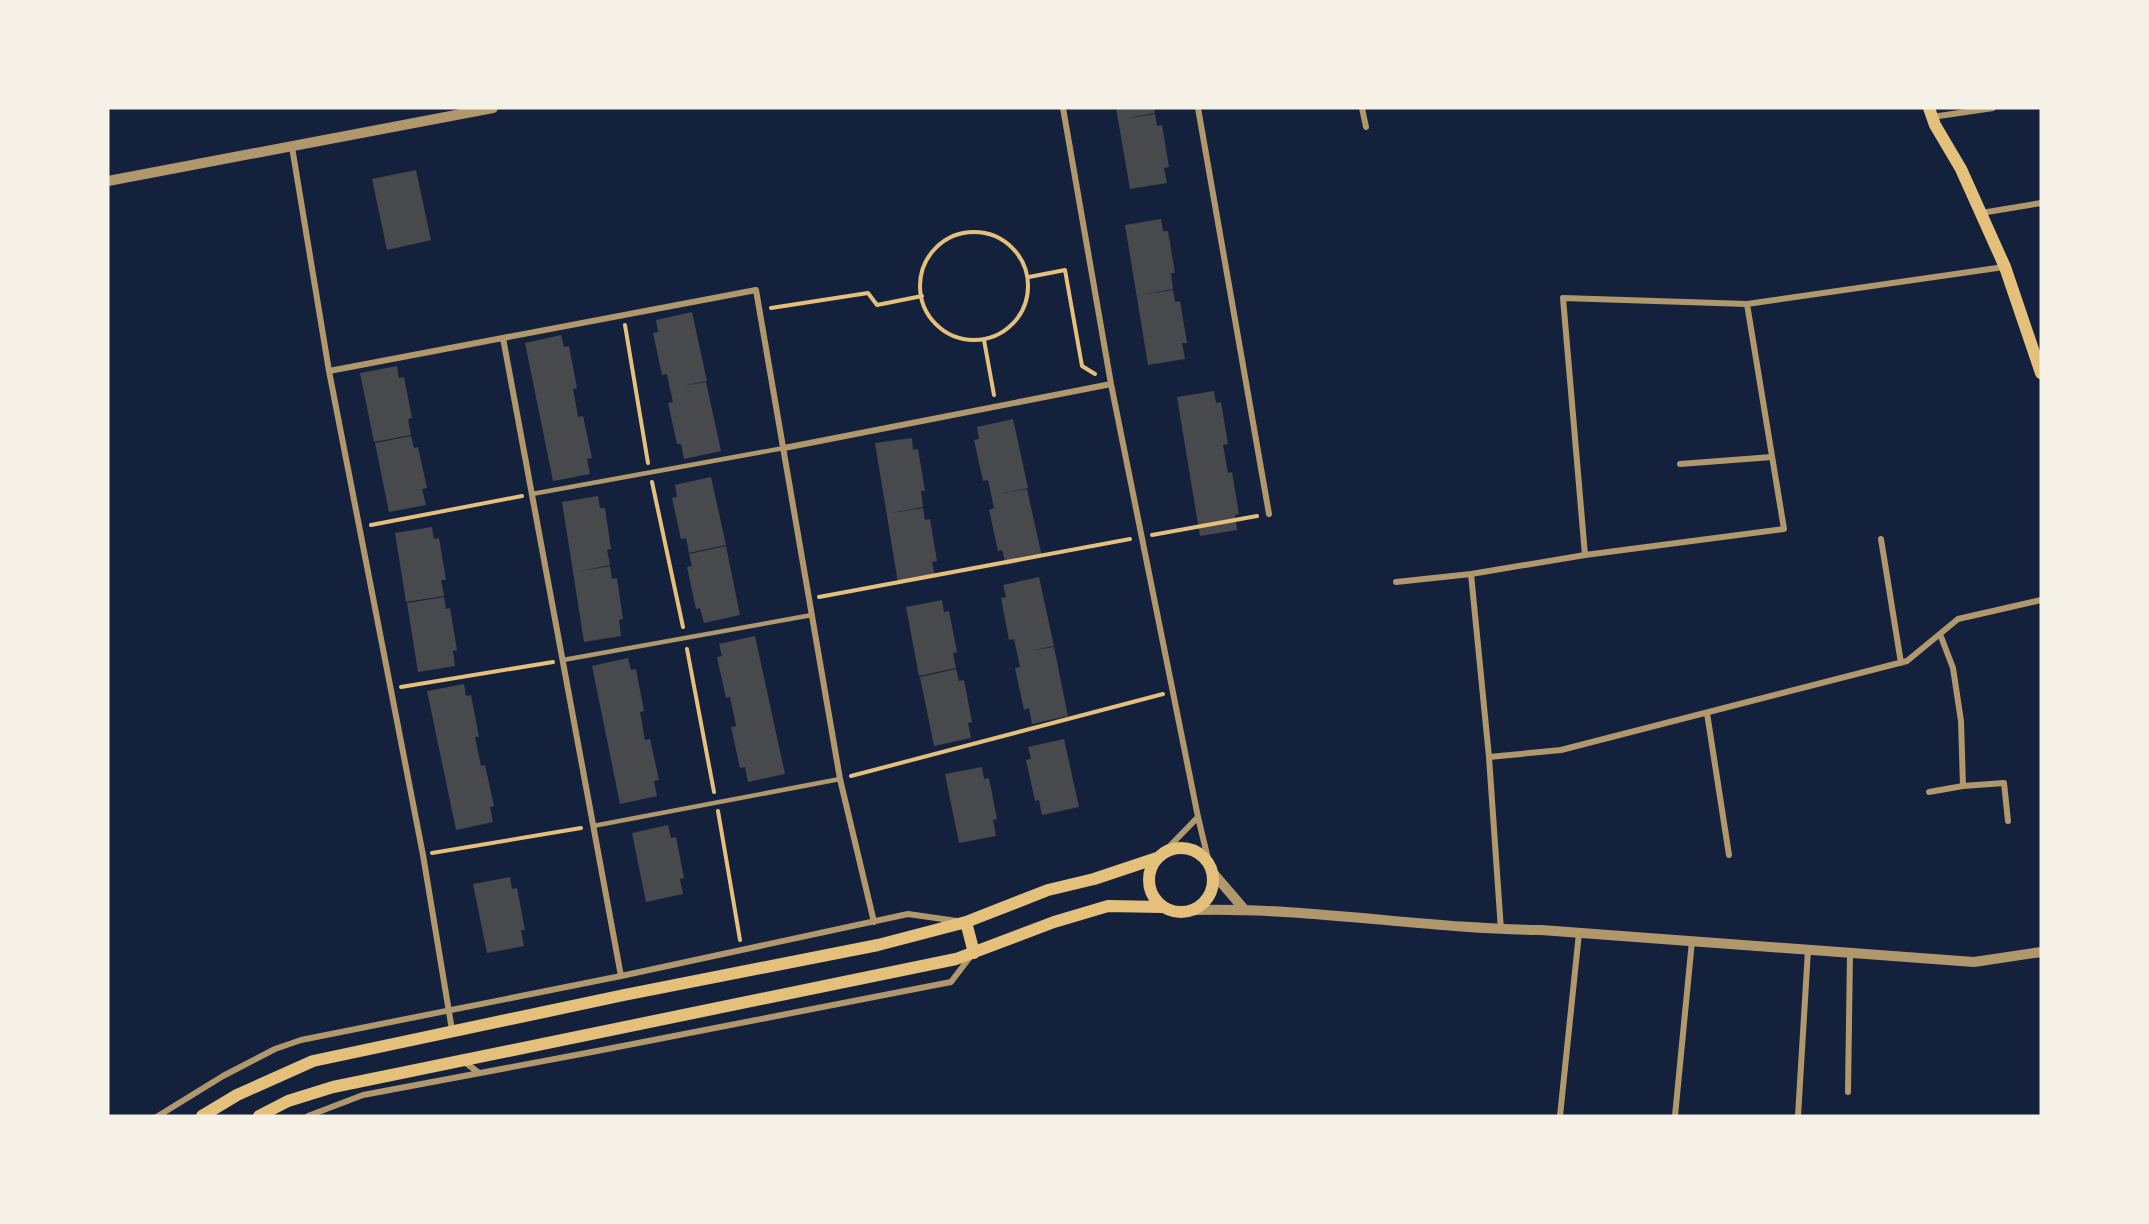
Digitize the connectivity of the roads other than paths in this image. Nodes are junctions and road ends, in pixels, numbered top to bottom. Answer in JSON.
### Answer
{"nodes":[{"id":1,"x":493,"y":108,"type":"edge"},
{"id":2,"x":1063,"y":108,"type":"edge"},
{"id":3,"x":1198,"y":108,"type":"edge"},
{"id":4,"x":1362,"y":108,"type":"edge"},
{"id":5,"x":1994,"y":108,"type":"edge"},
{"id":6,"x":1930,"y":113,"type":"edge"},
{"id":7,"x":1366,"y":127,"type":"dead end"},
{"id":8,"x":292,"y":147,"type":"junction"},
{"id":9,"x":108,"y":180,"type":"edge"},
{"id":10,"x":2041,"y":203,"type":"edge"},
{"id":11,"x":1981,"y":213,"type":"junction"},
{"id":12,"x":2005,"y":267,"type":"junction"},
{"id":13,"x":1747,"y":304,"type":"junction"},
{"id":14,"x":503,"y":338,"type":"junction"},
{"id":15,"x":329,"y":370,"type":"junction"},
{"id":16,"x":2041,"y":373,"type":"edge"},
{"id":17,"x":1112,"y":384,"type":"junction"},
{"id":18,"x":783,"y":448,"type":"junction"},
{"id":19,"x":1772,"y":457,"type":"junction"},
{"id":20,"x":1680,"y":464,"type":"dead end"},
{"id":21,"x":532,"y":494,"type":"junction"},
{"id":22,"x":1269,"y":514,"type":"road end"},
{"id":23,"x":1881,"y":539,"type":"dead end"},
{"id":24,"x":1585,"y":555,"type":"junction"},
{"id":25,"x":1471,"y":574,"type":"junction"},
{"id":26,"x":1396,"y":582,"type":"dead end"},
{"id":27,"x":2041,"y":600,"type":"edge"},
{"id":28,"x":812,"y":615,"type":"junction"},
{"id":29,"x":1940,"y":634,"type":"junction"},
{"id":30,"x":563,"y":660,"type":"junction"},
{"id":31,"x":1901,"y":663,"type":"junction"},
{"id":32,"x":1707,"y":713,"type":"junction"},
{"id":33,"x":1489,"y":757,"type":"junction"},
{"id":34,"x":840,"y":779,"type":"junction"},
{"id":35,"x":1963,"y":786,"type":"junction"},
{"id":36,"x":1929,"y":792,"type":"dead end"},
{"id":37,"x":1198,"y":817,"type":"junction"},
{"id":38,"x":2008,"y":821,"type":"dead end"},
{"id":39,"x":593,"y":826,"type":"junction"},
{"id":40,"x":1161,"y":855,"type":"junction"},
{"id":41,"x":1729,"y":855,"type":"dead end"},
{"id":42,"x":1211,"y":868,"type":"junction"},
{"id":43,"x":1162,"y":907,"type":"junction"},
{"id":44,"x":1244,"y":909,"type":"junction"},
{"id":45,"x":1194,"y":910,"type":"junction"},
{"id":46,"x":873,"y":922,"type":"junction"},
{"id":47,"x":966,"y":922,"type":"junction"},
{"id":48,"x":1501,"y":930,"type":"junction"},
{"id":49,"x":1580,"y":933,"type":"junction"},
{"id":50,"x":1692,"y":942,"type":"junction"},
{"id":51,"x":1808,"y":950,"type":"junction"},
{"id":52,"x":2041,"y":952,"type":"edge"},
{"id":53,"x":974,"y":953,"type":"junction"},
{"id":54,"x":1850,"y":953,"type":"junction"},
{"id":55,"x":621,"y":976,"type":"junction"},
{"id":56,"x":447,"y":1009,"type":"junction"},
{"id":57,"x":452,"y":1030,"type":"junction"},
{"id":58,"x":462,"y":1060,"type":"junction"},
{"id":59,"x":479,"y":1073,"type":"junction"},
{"id":60,"x":1848,"y":1092,"type":"dead end"},
{"id":61,"x":158,"y":1116,"type":"edge"},
{"id":62,"x":201,"y":1116,"type":"edge"},
{"id":63,"x":259,"y":1116,"type":"edge"},
{"id":64,"x":308,"y":1116,"type":"edge"},
{"id":65,"x":1560,"y":1116,"type":"edge"},
{"id":66,"x":1675,"y":1116,"type":"edge"},
{"id":67,"x":1798,"y":1116,"type":"edge"}],
"edges":[{"from":1,"to":8,"type":"street"},
{"from":2,"to":17,"type":"street"},
{"from":3,"to":22,"type":"street"},
{"from":4,"to":7,"type":"street"},
{"from":5,"to":6,"type":"street"},
{"from":6,"to":11,"type":"main road"},
{"from":8,"to":9,"type":"street"},
{"from":8,"to":15,"type":"street"},
{"from":10,"to":11,"type":"street"},
{"from":11,"to":12,"type":"main road"},
{"from":12,"to":13,"type":"street"},
{"from":12,"to":16,"type":"main road"},
{"from":13,"to":19,"type":"street"},
{"from":13,"to":24,"type":"street"},
{"from":14,"to":15,"type":"street"},
{"from":14,"to":18,"type":"street"},
{"from":14,"to":21,"type":"street"},
{"from":15,"to":56,"type":"street"},
{"from":17,"to":18,"type":"street"},
{"from":17,"to":37,"type":"street"},
{"from":18,"to":21,"type":"lane"},
{"from":18,"to":28,"type":"street"},
{"from":19,"to":20,"type":"street"},
{"from":19,"to":24,"type":"street"},
{"from":21,"to":30,"type":"street"},
{"from":23,"to":31,"type":"street"},
{"from":24,"to":25,"type":"street"},
{"from":25,"to":26,"type":"street"},
{"from":25,"to":33,"type":"street"},
{"from":27,"to":29,"type":"street"},
{"from":28,"to":30,"type":"lane"},
{"from":28,"to":34,"type":"street"},
{"from":29,"to":31,"type":"street"},
{"from":29,"to":35,"type":"street"},
{"from":30,"to":39,"type":"street"},
{"from":31,"to":32,"type":"street"},
{"from":32,"to":33,"type":"street"},
{"from":32,"to":41,"type":"street"},
{"from":33,"to":48,"type":"street"},
{"from":34,"to":39,"type":"lane"},
{"from":34,"to":46,"type":"street"},
{"from":35,"to":36,"type":"street"},
{"from":35,"to":38,"type":"street"},
{"from":37,"to":40,"type":"street"},
{"from":37,"to":42,"type":"street"},
{"from":39,"to":55,"type":"street"},
{"from":40,"to":42,"type":"main road"},
{"from":40,"to":43,"type":"main road"},
{"from":40,"to":47,"type":"main road"},
{"from":42,"to":44,"type":"street"},
{"from":42,"to":45,"type":"main road"},
{"from":43,"to":45,"type":"main road"},
{"from":43,"to":53,"type":"main road"},
{"from":44,"to":45,"type":"street"},
{"from":44,"to":48,"type":"street"},
{"from":46,"to":47,"type":"street"},
{"from":46,"to":55,"type":"street"},
{"from":47,"to":53,"type":"main road"},
{"from":47,"to":57,"type":"main road"},
{"from":48,"to":49,"type":"street"},
{"from":49,"to":50,"type":"street"},
{"from":49,"to":65,"type":"street"},
{"from":50,"to":51,"type":"street"},
{"from":50,"to":66,"type":"street"},
{"from":51,"to":54,"type":"street"},
{"from":51,"to":67,"type":"street"},
{"from":52,"to":54,"type":"street"},
{"from":53,"to":58,"type":"main road"},
{"from":53,"to":59,"type":"street"},
{"from":54,"to":60,"type":"street"},
{"from":55,"to":56,"type":"street"},
{"from":56,"to":57,"type":"street"},
{"from":56,"to":61,"type":"street"},
{"from":57,"to":62,"type":"main road"},
{"from":58,"to":59,"type":"street"},
{"from":58,"to":63,"type":"main road"},
{"from":59,"to":64,"type":"street"}]}
